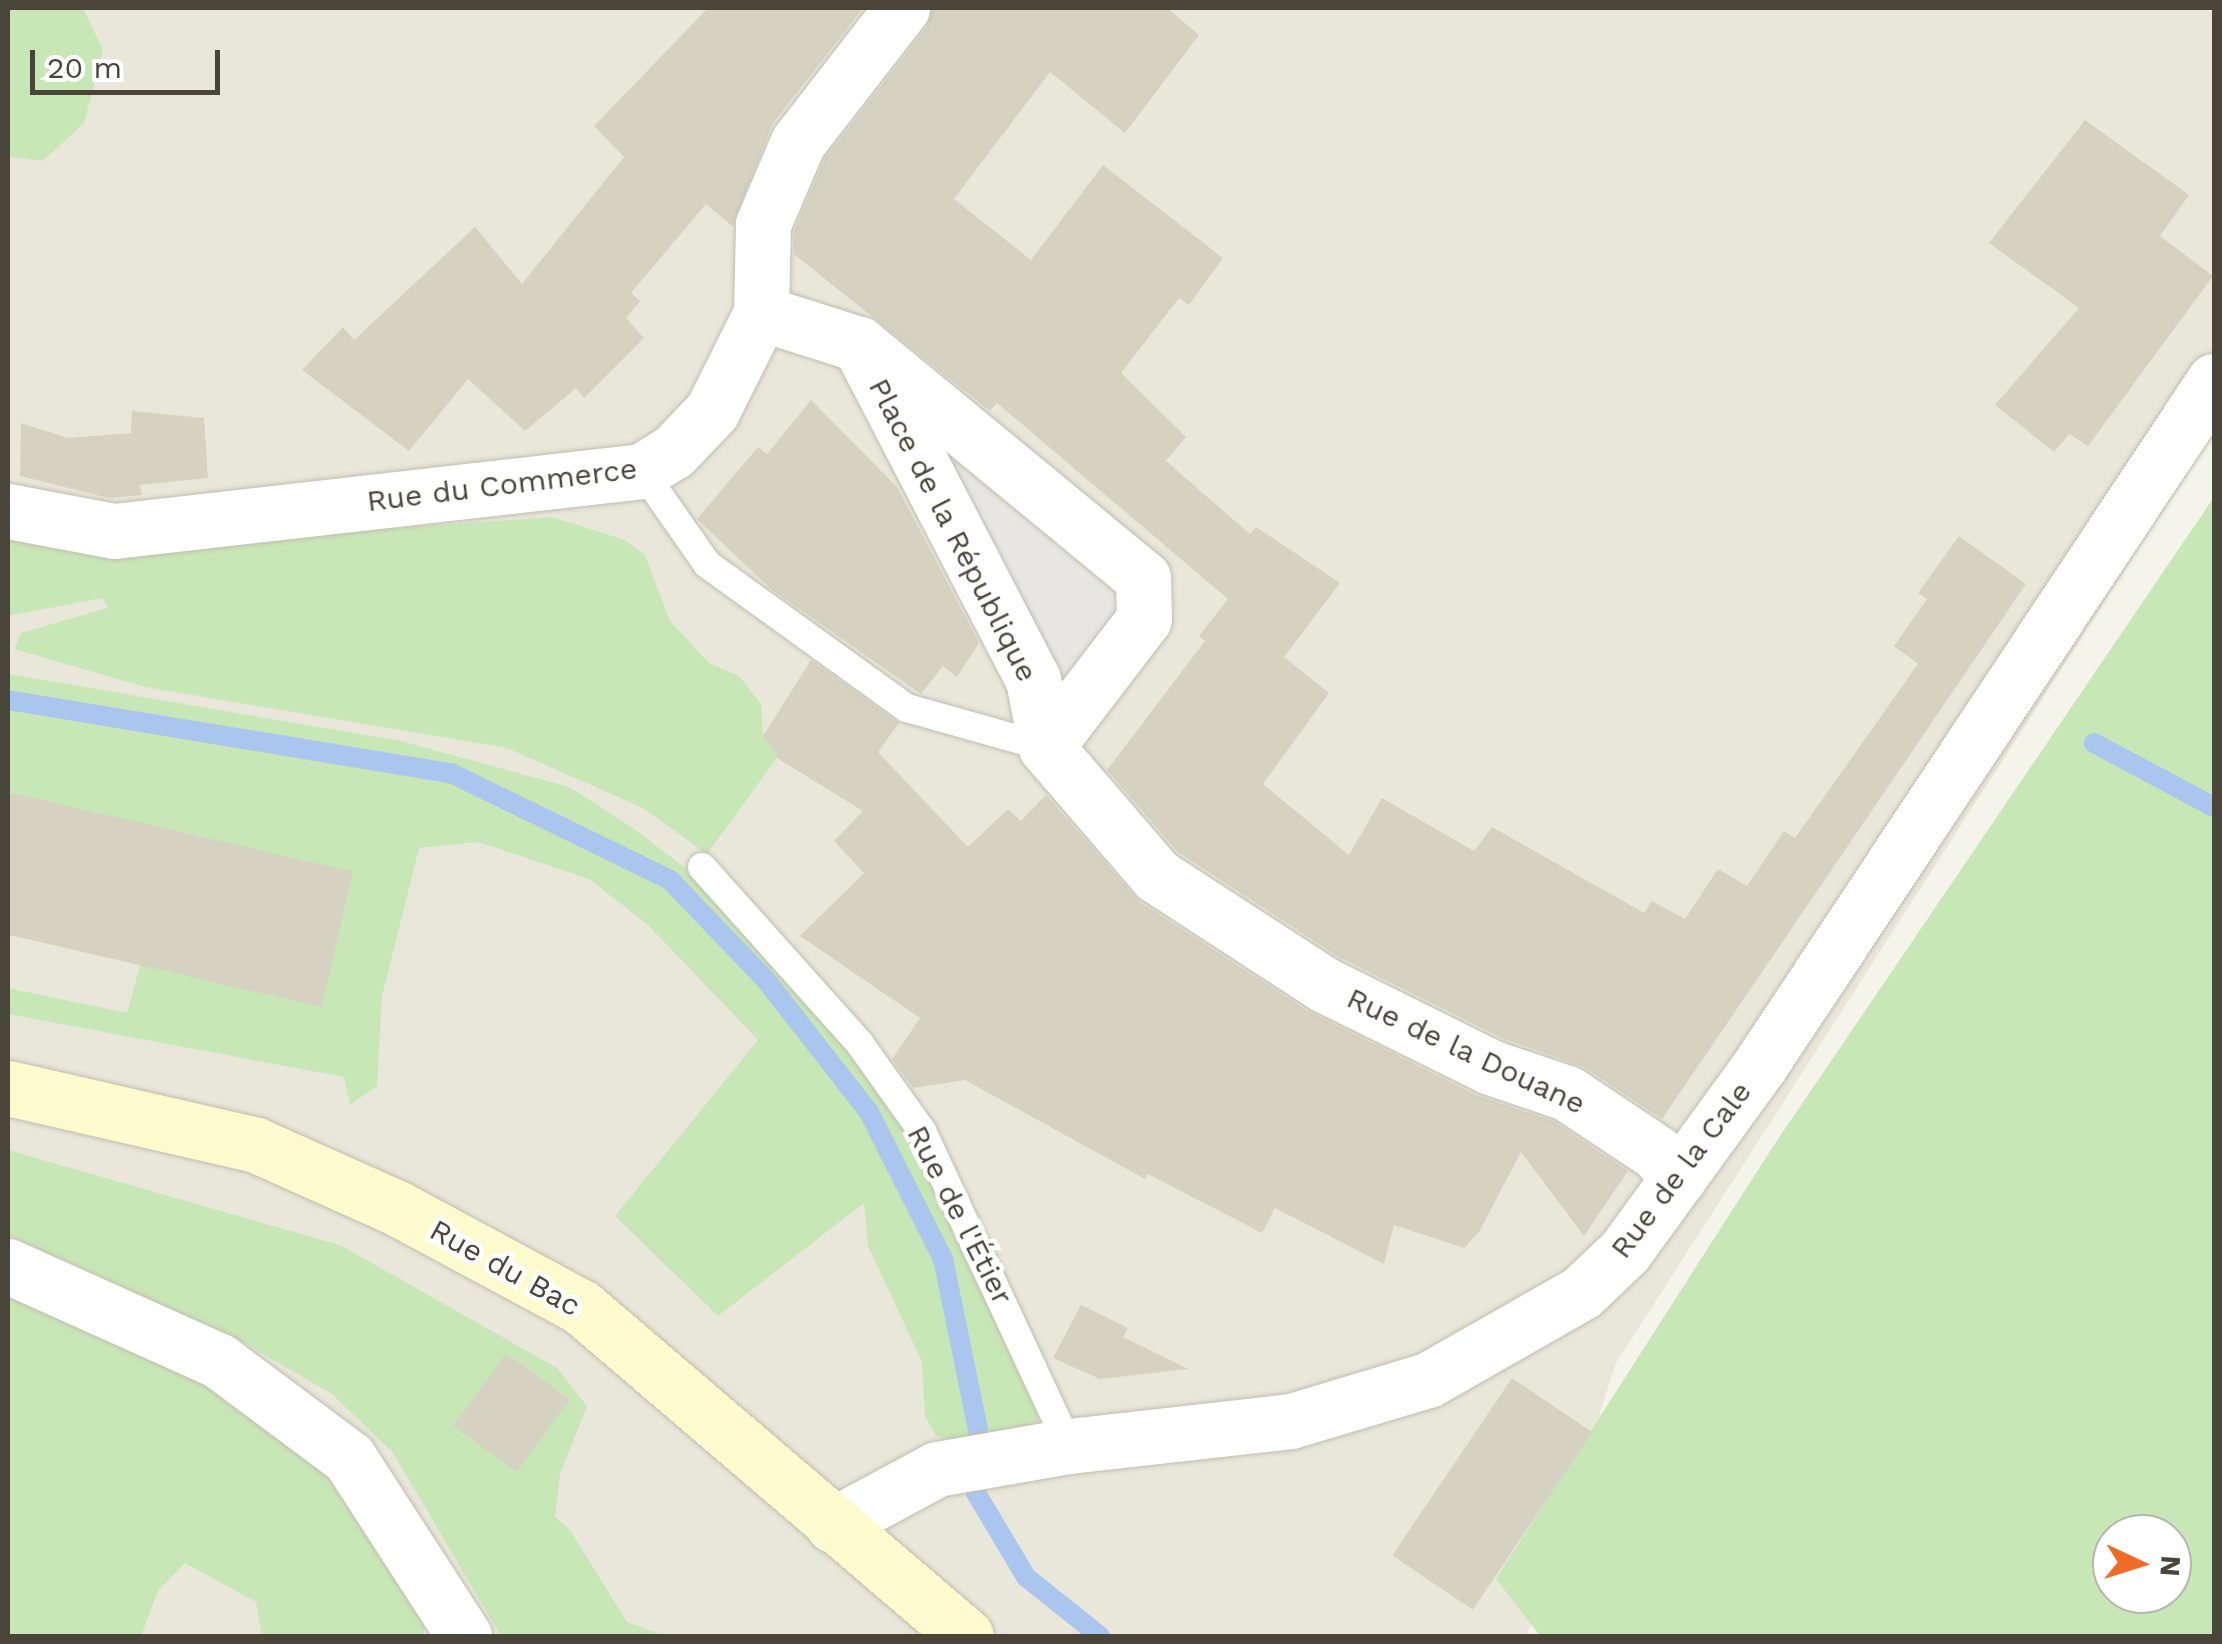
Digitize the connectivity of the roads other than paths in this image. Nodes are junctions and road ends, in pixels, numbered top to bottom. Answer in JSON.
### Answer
{"nodes":[{"id":1,"x":902,"y":8,"type":"edge"},
{"id":2,"x":761,"y":313,"type":"junction"},
{"id":3,"x":859,"y":344,"type":"junction"},
{"id":4,"x":2214,"y":381,"type":"edge"},
{"id":5,"x":642,"y":471,"type":"junction"},
{"id":6,"x":8,"y":511,"type":"edge"},
{"id":7,"x":1046,"y":747,"type":"junction"},
{"id":8,"x":702,"y":867,"type":"dead end"},
{"id":9,"x":8,"y":1088,"type":"edge"},
{"id":10,"x":1680,"y":1178,"type":"junction"},
{"id":11,"x":8,"y":1266,"type":"edge"},
{"id":12,"x":1051,"y":1449,"type":"junction"},
{"id":13,"x":834,"y":1525,"type":"junction"},
{"id":14,"x":464,"y":1636,"type":"edge"},
{"id":15,"x":966,"y":1636,"type":"edge"}],
"edges":[{"from":1,"to":2,"type":"street","name":"Rue du Commerce"},
{"from":2,"to":3,"type":"street","name":"Place de la République"},
{"from":2,"to":5,"type":"street","name":"Rue du Commerce"},
{"from":3,"to":7,"type":"street","name":"Place de la République"},
{"from":3,"to":7,"type":"street","name":"Place de la République"},
{"from":4,"to":10,"type":"street","name":"Rue de la Cale"},
{"from":5,"to":6,"type":"street","name":"Rue du Commerce"},
{"from":5,"to":7,"type":"lane"},
{"from":7,"to":10,"type":"street","name":"Rue de la Douane"},
{"from":8,"to":12,"type":"lane","name":"Rue de l'Étier"},
{"from":9,"to":13,"type":"main road","name":"Rue du Bac"},
{"from":10,"to":12,"type":"street","name":"Rue de la Cale"},
{"from":11,"to":14,"type":"street"},
{"from":12,"to":13,"type":"street","name":"Rue de la Cale"},
{"from":13,"to":15,"type":"main road","name":"Rue du Bac"}]}
